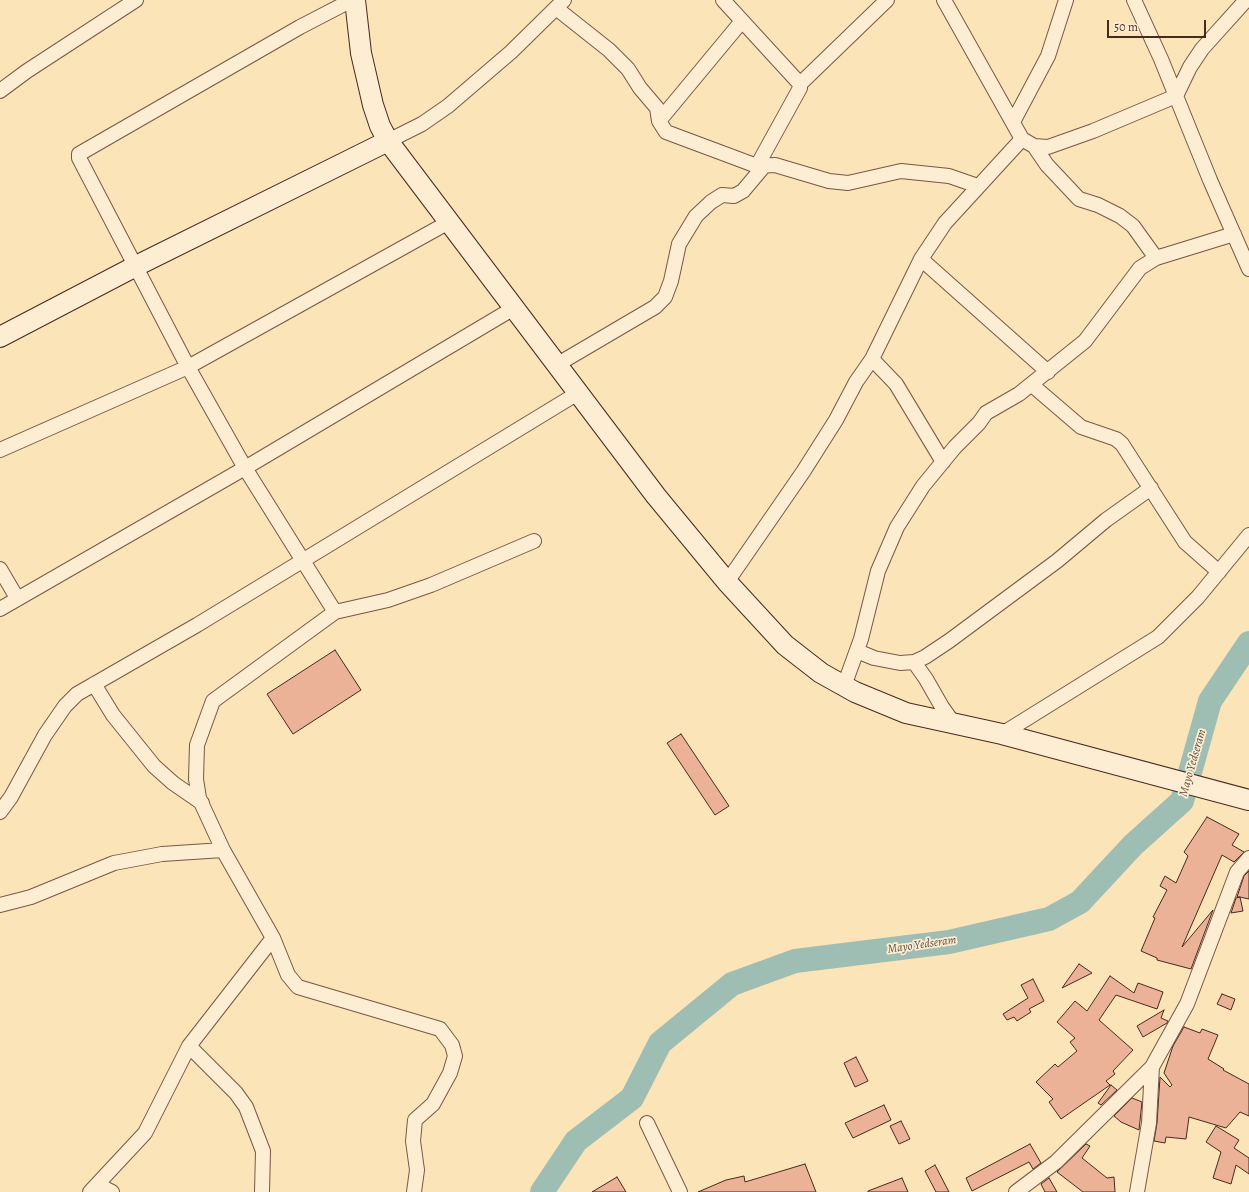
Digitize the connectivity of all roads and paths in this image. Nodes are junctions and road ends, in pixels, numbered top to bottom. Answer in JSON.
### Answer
{"nodes":[{"id":1,"x":136,"y":0,"type":"edge"},
{"id":2,"x":352,"y":0,"type":"edge"},
{"id":3,"x":355,"y":0,"type":"edge"},
{"id":4,"x":723,"y":0,"type":"edge"},
{"id":5,"x":887,"y":0,"type":"edge"},
{"id":6,"x":944,"y":0,"type":"edge"},
{"id":7,"x":1066,"y":0,"type":"edge"},
{"id":8,"x":1134,"y":0,"type":"edge"},
{"id":9,"x":1246,"y":0,"type":"edge"},
{"id":10,"x":560,"y":4,"type":"edge"},
{"id":11,"x":742,"y":21,"type":"junction"},
{"id":12,"x":800,"y":84,"type":"junction"},
{"id":13,"x":0,"y":91,"type":"edge"},
{"id":14,"x":1176,"y":96,"type":"junction"},
{"id":15,"x":659,"y":121,"type":"junction"},
{"id":16,"x":1013,"y":122,"type":"junction"},
{"id":17,"x":388,"y":142,"type":"junction"},
{"id":18,"x":1028,"y":143,"type":"junction"},
{"id":19,"x":761,"y":166,"type":"junction"},
{"id":20,"x":978,"y":186,"type":"junction"},
{"id":21,"x":449,"y":222,"type":"junction"},
{"id":22,"x":1234,"y":234,"type":"junction"},
{"id":23,"x":1156,"y":258,"type":"junction"},
{"id":24,"x":921,"y":260,"type":"junction"},
{"id":25,"x":136,"y":266,"type":"junction"},
{"id":26,"x":1249,"y":269,"type":"edge"},
{"id":27,"x":514,"y":308,"type":"junction"},
{"id":28,"x":0,"y":337,"type":"edge"},
{"id":29,"x":872,"y":359,"type":"junction"},
{"id":30,"x":558,"y":364,"type":"junction"},
{"id":31,"x":188,"y":367,"type":"junction"},
{"id":32,"x":1048,"y":372,"type":"junction"},
{"id":33,"x":1032,"y":385,"type":"junction"},
{"id":34,"x":578,"y":393,"type":"junction"},
{"id":35,"x":0,"y":450,"type":"edge"},
{"id":36,"x":943,"y":462,"type":"junction"},
{"id":37,"x":245,"y":468,"type":"junction"},
{"id":38,"x":1151,"y":488,"type":"junction"},
{"id":39,"x":1249,"y":535,"type":"edge"},
{"id":40,"x":534,"y":542,"type":"dead end"},
{"id":41,"x":302,"y":560,"type":"junction"},
{"id":42,"x":0,"y":568,"type":"edge"},
{"id":43,"x":1219,"y":572,"type":"junction"},
{"id":44,"x":727,"y":582,"type":"junction"},
{"id":45,"x":17,"y":598,"type":"junction"},
{"id":46,"x":0,"y":609,"type":"edge"},
{"id":47,"x":336,"y":612,"type":"junction"},
{"id":48,"x":857,"y":651,"type":"junction"},
{"id":49,"x":914,"y":662,"type":"junction"},
{"id":50,"x":94,"y":684,"type":"junction"},
{"id":51,"x":844,"y":686,"type":"junction"},
{"id":52,"x":955,"y":725,"type":"junction"},
{"id":53,"x":1002,"y":734,"type":"junction"},
{"id":54,"x":1248,"y":800,"type":"edge"},
{"id":55,"x":202,"y":803,"type":"junction"},
{"id":56,"x":0,"y":812,"type":"edge"},
{"id":57,"x":223,"y":850,"type":"junction"},
{"id":58,"x":1249,"y":858,"type":"edge"},
{"id":59,"x":0,"y":905,"type":"edge"},
{"id":60,"x":273,"y":938,"type":"junction"},
{"id":61,"x":188,"y":1046,"type":"junction"},
{"id":62,"x":1152,"y":1067,"type":"junction"},
{"id":63,"x":647,"y":1123,"type":"dead end"},
{"id":64,"x":94,"y":1188,"type":"edge"},
{"id":65,"x":112,"y":1192,"type":"edge"},
{"id":66,"x":262,"y":1192,"type":"edge"},
{"id":67,"x":414,"y":1192,"type":"edge"},
{"id":68,"x":680,"y":1192,"type":"edge"},
{"id":69,"x":1016,"y":1192,"type":"edge"},
{"id":70,"x":1137,"y":1192,"type":"edge"}],
"edges":[{"from":1,"to":13,"type":"street"},
{"from":2,"to":25,"type":"street"},
{"from":3,"to":17,"type":"main road"},
{"from":4,"to":11,"type":"street"},
{"from":5,"to":12,"type":"street"},
{"from":6,"to":16,"type":"street"},
{"from":7,"to":16,"type":"street"},
{"from":8,"to":14,"type":"street"},
{"from":9,"to":14,"type":"street"},
{"from":10,"to":15,"type":"street"},
{"from":10,"to":17,"type":"street"},
{"from":11,"to":12,"type":"street"},
{"from":11,"to":15,"type":"street"},
{"from":12,"to":19,"type":"street"},
{"from":14,"to":18,"type":"street"},
{"from":14,"to":22,"type":"street"},
{"from":15,"to":19,"type":"street"},
{"from":16,"to":18,"type":"street"},
{"from":17,"to":21,"type":"main road"},
{"from":17,"to":25,"type":"main road"},
{"from":18,"to":20,"type":"street"},
{"from":18,"to":23,"type":"street"},
{"from":19,"to":20,"type":"street"},
{"from":19,"to":30,"type":"street"},
{"from":20,"to":24,"type":"street"},
{"from":21,"to":27,"type":"main road"},
{"from":21,"to":31,"type":"street"},
{"from":22,"to":23,"type":"street"},
{"from":22,"to":26,"type":"street"},
{"from":23,"to":32,"type":"street"},
{"from":24,"to":29,"type":"street"},
{"from":24,"to":32,"type":"street"},
{"from":25,"to":28,"type":"main road"},
{"from":25,"to":31,"type":"street"},
{"from":27,"to":30,"type":"main road"},
{"from":27,"to":37,"type":"street"},
{"from":29,"to":36,"type":"street"},
{"from":29,"to":44,"type":"street"},
{"from":30,"to":34,"type":"main road"},
{"from":31,"to":35,"type":"street"},
{"from":31,"to":37,"type":"street"},
{"from":32,"to":33,"type":"street"},
{"from":33,"to":36,"type":"street"},
{"from":33,"to":38,"type":"street"},
{"from":34,"to":41,"type":"street"},
{"from":34,"to":44,"type":"main road"},
{"from":36,"to":48,"type":"street"},
{"from":37,"to":41,"type":"street"},
{"from":37,"to":45,"type":"street"},
{"from":38,"to":43,"type":"street"},
{"from":38,"to":49,"type":"street"},
{"from":39,"to":43,"type":"street"},
{"from":40,"to":47,"type":"street"},
{"from":41,"to":47,"type":"street"},
{"from":41,"to":50,"type":"street"},
{"from":42,"to":45,"type":"street"},
{"from":43,"to":53,"type":"street"},
{"from":44,"to":51,"type":"main road"},
{"from":45,"to":46,"type":"street"},
{"from":47,"to":55,"type":"street"},
{"from":48,"to":49,"type":"street"},
{"from":48,"to":51,"type":"street"},
{"from":49,"to":52,"type":"street"},
{"from":50,"to":55,"type":"street"},
{"from":50,"to":56,"type":"street"},
{"from":51,"to":52,"type":"main road"},
{"from":52,"to":53,"type":"main road"},
{"from":53,"to":54,"type":"main road"},
{"from":55,"to":57,"type":"street"},
{"from":57,"to":59,"type":"street"},
{"from":57,"to":60,"type":"street"},
{"from":58,"to":62,"type":"street"},
{"from":60,"to":61,"type":"street"},
{"from":60,"to":67,"type":"street"},
{"from":61,"to":64,"type":"street"},
{"from":61,"to":66,"type":"street"},
{"from":62,"to":69,"type":"street"},
{"from":62,"to":70,"type":"street"},
{"from":63,"to":68,"type":"street"},
{"from":64,"to":65,"type":"street"}]}
